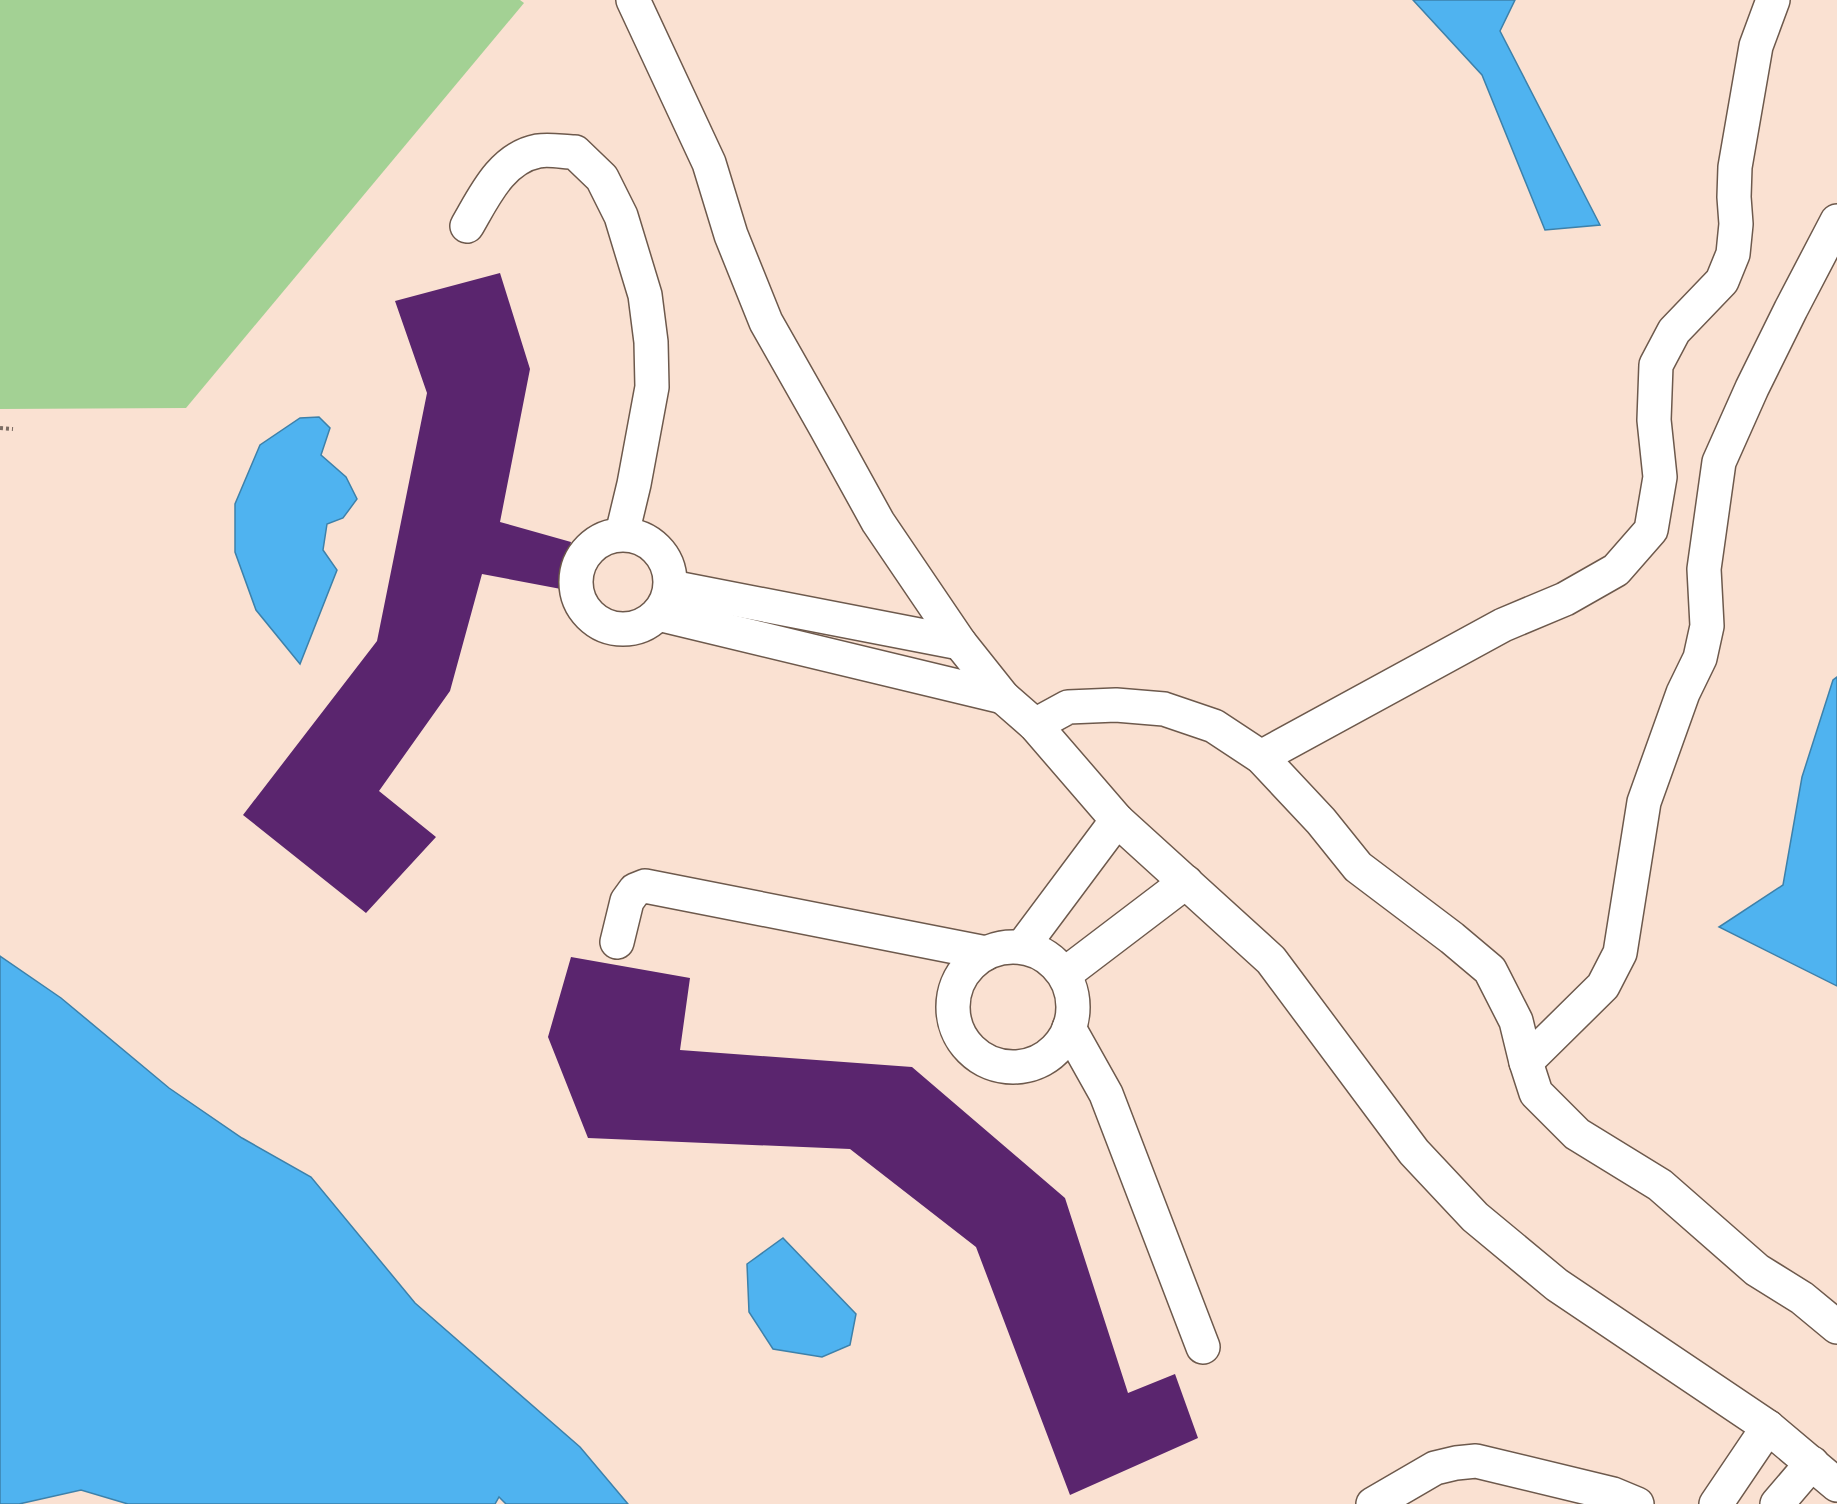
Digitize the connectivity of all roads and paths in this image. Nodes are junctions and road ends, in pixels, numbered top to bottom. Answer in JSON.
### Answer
{"nodes":[{"id":1,"x":633,"y":0,"type":"edge"},
{"id":2,"x":1773,"y":0,"type":"edge"},
{"id":3,"x":1837,"y":221,"type":"edge"},
{"id":4,"x":467,"y":226,"type":"dead end"},
{"id":5,"x":0,"y":428,"type":"edge"},
{"id":6,"x":13,"y":429,"type":"dead end"},
{"id":7,"x":622,"y":534,"type":"junction"},
{"id":8,"x":664,"y":601,"type":"junction"},
{"id":9,"x":960,"y":643,"type":"junction"},
{"id":10,"x":1003,"y":697,"type":"junction"},
{"id":11,"x":1035,"y":725,"type":"junction"},
{"id":12,"x":1261,"y":757,"type":"junction"},
{"id":13,"x":1117,"y":820,"type":"junction"},
{"id":14,"x":1186,"y":882,"type":"junction"},
{"id":15,"x":617,"y":942,"type":"dead end"},
{"id":16,"x":1023,"y":946,"type":"junction"},
{"id":17,"x":986,"y":953,"type":"junction"},
{"id":18,"x":1065,"y":974,"type":"junction"},
{"id":19,"x":1070,"y":1028,"type":"junction"},
{"id":20,"x":1526,"y":1062,"type":"junction"},
{"id":21,"x":1837,"y":1327,"type":"edge"},
{"id":22,"x":1203,"y":1347,"type":"dead end"},
{"id":23,"x":1768,"y":1427,"type":"junction"},
{"id":24,"x":1812,"y":1463,"type":"junction"},
{"id":25,"x":1837,"y":1485,"type":"edge"},
{"id":26,"x":1373,"y":1504,"type":"edge"},
{"id":27,"x":1637,"y":1504,"type":"edge"},
{"id":28,"x":1716,"y":1504,"type":"edge"},
{"id":29,"x":1777,"y":1504,"type":"edge"}],
"edges":[{"from":1,"to":9,"type":"street"},
{"from":2,"to":12,"type":"street"},
{"from":3,"to":20,"type":"street"},
{"from":4,"to":7,"type":"street"},
{"from":5,"to":6,"type":"path"},
{"from":7,"to":8,"type":"street"},
{"from":7,"to":8,"type":"street"},
{"from":8,"to":9,"type":"street"},
{"from":8,"to":10,"type":"street"},
{"from":9,"to":10,"type":"street"},
{"from":10,"to":11,"type":"street"},
{"from":11,"to":12,"type":"street"},
{"from":11,"to":13,"type":"street"},
{"from":12,"to":20,"type":"street"},
{"from":13,"to":14,"type":"street"},
{"from":13,"to":16,"type":"street"},
{"from":14,"to":18,"type":"street"},
{"from":14,"to":23,"type":"street"},
{"from":15,"to":17,"type":"street"},
{"from":16,"to":17,"type":"street"},
{"from":16,"to":18,"type":"street"},
{"from":17,"to":19,"type":"street"},
{"from":18,"to":19,"type":"street"},
{"from":19,"to":22,"type":"street"},
{"from":20,"to":21,"type":"street"},
{"from":23,"to":24,"type":"street"},
{"from":23,"to":28,"type":"street"},
{"from":24,"to":25,"type":"street"},
{"from":24,"to":29,"type":"street"},
{"from":26,"to":27,"type":"street"}]}
